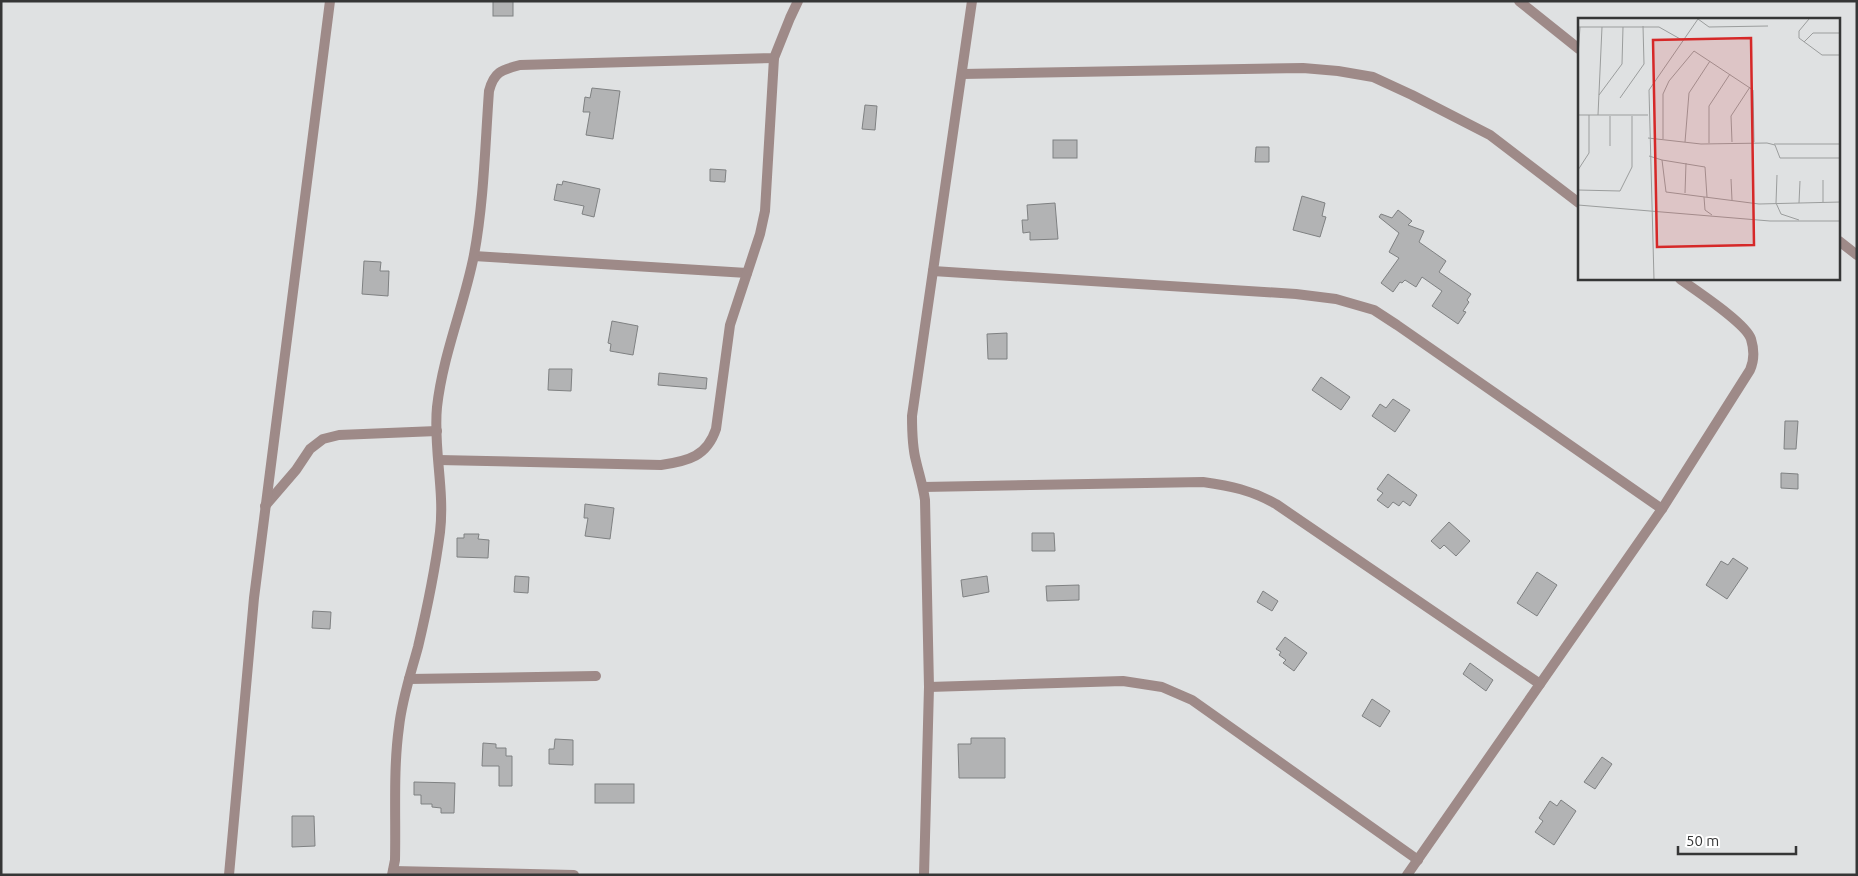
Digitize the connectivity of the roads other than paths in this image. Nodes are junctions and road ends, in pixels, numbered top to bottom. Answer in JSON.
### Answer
{"nodes":[{"id":1,"x":330,"y":1,"type":"edge"},
{"id":2,"x":798,"y":1,"type":"edge"},
{"id":3,"x":972,"y":1,"type":"edge"},
{"id":4,"x":1520,"y":1,"type":"edge"},
{"id":5,"x":1578,"y":48,"type":"edge"},
{"id":6,"x":774,"y":58,"type":"junction"},
{"id":7,"x":962,"y":74,"type":"junction"},
{"id":8,"x":1578,"y":202,"type":"edge"},
{"id":9,"x":1840,"y":242,"type":"edge"},
{"id":10,"x":1856,"y":253,"type":"edge"},
{"id":11,"x":474,"y":256,"type":"junction"},
{"id":12,"x":933,"y":271,"type":"junction"},
{"id":13,"x":747,"y":273,"type":"junction"},
{"id":14,"x":1681,"y":280,"type":"edge"},
{"id":15,"x":437,"y":431,"type":"junction"},
{"id":16,"x":439,"y":460,"type":"junction"},
{"id":17,"x":923,"y":486,"type":"junction"},
{"id":18,"x":265,"y":506,"type":"junction"},
{"id":19,"x":1662,"y":509,"type":"junction"},
{"id":20,"x":596,"y":676,"type":"dead end"},
{"id":21,"x":409,"y":679,"type":"junction"},
{"id":22,"x":1540,"y":684,"type":"junction"},
{"id":23,"x":929,"y":687,"type":"junction"},
{"id":24,"x":1418,"y":860,"type":"junction"},
{"id":25,"x":393,"y":873,"type":"edge"},
{"id":26,"x":229,"y":875,"type":"edge"},
{"id":27,"x":574,"y":875,"type":"edge"},
{"id":28,"x":924,"y":875,"type":"edge"},
{"id":29,"x":1407,"y":875,"type":"edge"}],
"edges":[{"from":1,"to":18,"type":"street"},
{"from":2,"to":6,"type":"street"},
{"from":3,"to":7,"type":"street"},
{"from":4,"to":5,"type":"street"},
{"from":6,"to":11,"type":"street"},
{"from":6,"to":13,"type":"street"},
{"from":7,"to":8,"type":"street"},
{"from":7,"to":12,"type":"street"},
{"from":9,"to":10,"type":"street"},
{"from":11,"to":13,"type":"street"},
{"from":11,"to":15,"type":"street"},
{"from":12,"to":17,"type":"street"},
{"from":12,"to":19,"type":"street"},
{"from":13,"to":16,"type":"street"},
{"from":14,"to":19,"type":"street"},
{"from":15,"to":16,"type":"street"},
{"from":15,"to":18,"type":"street"},
{"from":16,"to":21,"type":"street"},
{"from":17,"to":22,"type":"street"},
{"from":17,"to":23,"type":"street"},
{"from":18,"to":26,"type":"street"},
{"from":19,"to":22,"type":"street"},
{"from":20,"to":21,"type":"street"},
{"from":21,"to":25,"type":"street"},
{"from":22,"to":24,"type":"street"},
{"from":23,"to":24,"type":"street"},
{"from":23,"to":28,"type":"street"},
{"from":24,"to":29,"type":"street"},
{"from":25,"to":27,"type":"street"}]}
